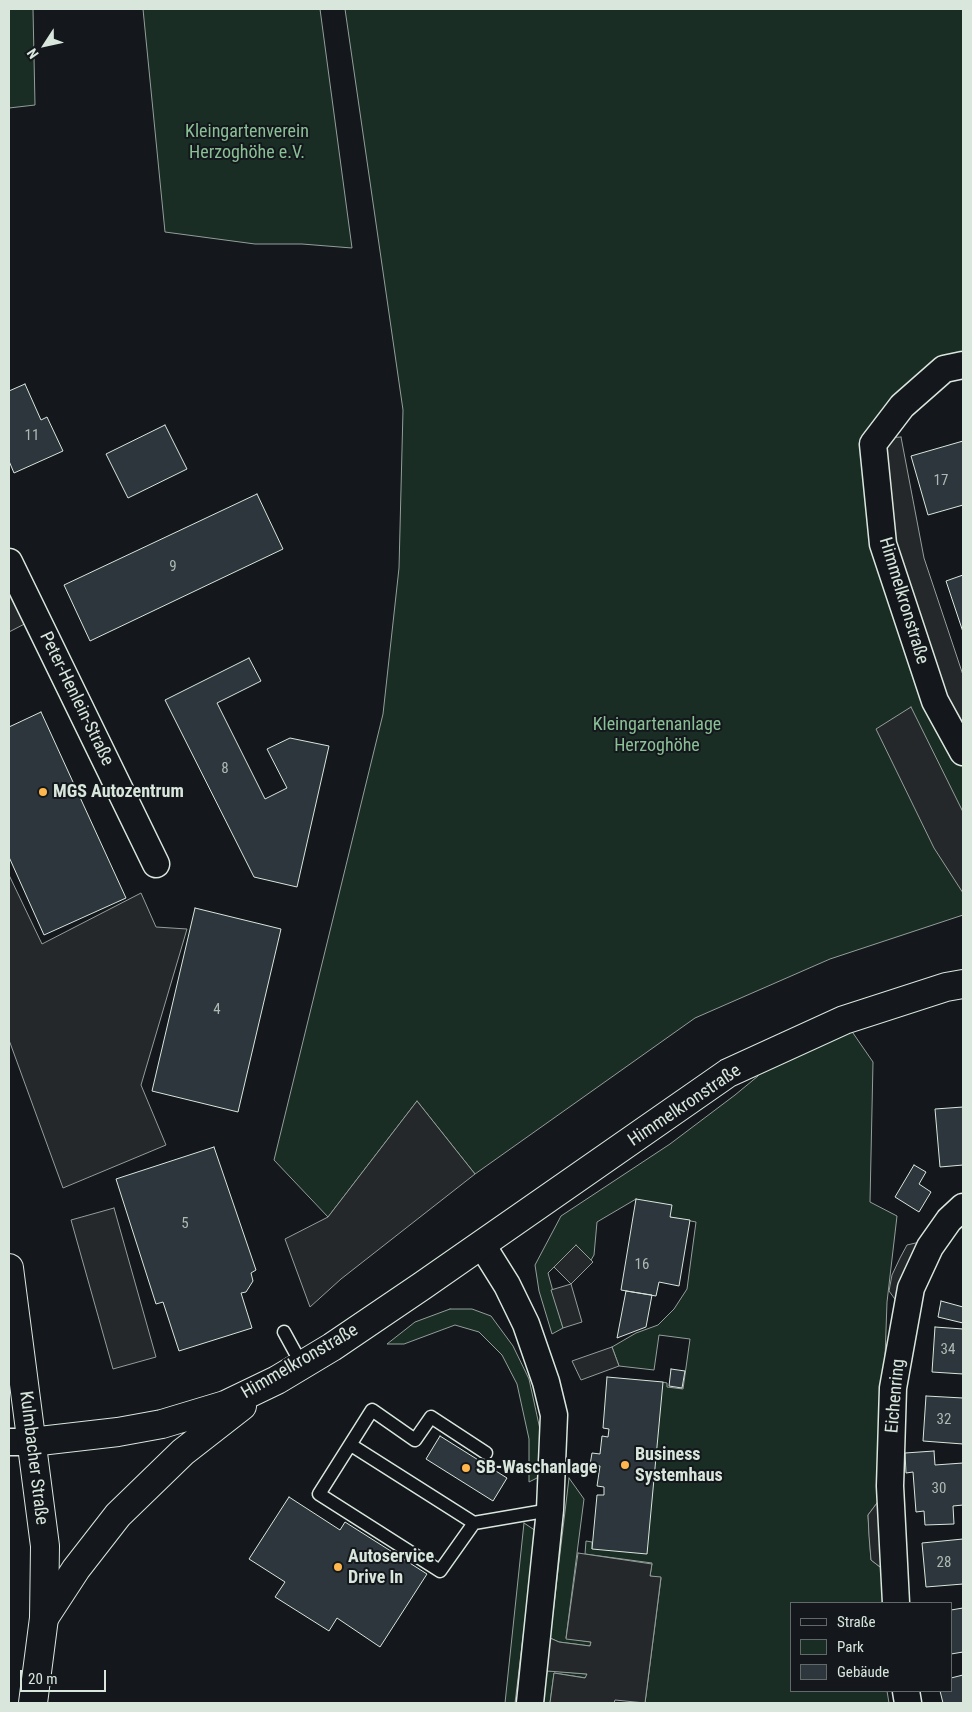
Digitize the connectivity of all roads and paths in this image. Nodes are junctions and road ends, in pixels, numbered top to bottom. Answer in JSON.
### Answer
{"nodes":[{"id":1,"x":963,"y":365,"type":"edge"},
{"id":2,"x":9,"y":562,"type":"edge"},
{"id":3,"x":963,"y":752,"type":"edge"},
{"id":4,"x":156,"y":864,"type":"dead end"},
{"id":5,"x":963,"y":984,"type":"edge"},
{"id":6,"x":963,"y":1207,"type":"edge"},
{"id":7,"x":482,"y":1245,"type":"junction"},
{"id":8,"x":9,"y":1274,"type":"edge"},
{"id":9,"x":284,"y":1332,"type":"dead end"},
{"id":10,"x":302,"y":1365,"type":"junction"},
{"id":11,"x":277,"y":1380,"type":"junction"},
{"id":12,"x":20,"y":1442,"type":"edge"},
{"id":13,"x":351,"y":1445,"type":"junction"},
{"id":14,"x":486,"y":1453,"type":"dead end"},
{"id":15,"x":550,"y":1510,"type":"junction"},
{"id":16,"x":474,"y":1523,"type":"junction"},
{"id":17,"x":896,"y":1602,"type":"edge"},
{"id":18,"x":44,"y":1618,"type":"junction"},
{"id":19,"x":33,"y":1703,"type":"edge"},
{"id":20,"x":530,"y":1703,"type":"edge"}],
"edges":[{"from":1,"to":3,"type":"street","name":"Himmelkronstraße"},
{"from":2,"to":4,"type":"street","name":"Peter-Henlein-Straße"},
{"from":5,"to":7,"type":"street","name":"Himmelkronstraße"},
{"from":6,"to":17,"type":"street","name":"Eichenring"},
{"from":7,"to":10,"type":"street","name":"Himmelkronstraße"},
{"from":7,"to":15,"type":"street"},
{"from":8,"to":12,"type":"street","name":"Kulmbacher Straße"},
{"from":9,"to":10,"type":"lane"},
{"from":10,"to":11,"type":"street","name":"Himmelkronstraße"},
{"from":11,"to":12,"type":"street","name":"Himmelkronstraße"},
{"from":11,"to":18,"type":"street"},
{"from":12,"to":18,"type":"street","name":"Kulmbacher Straße"},
{"from":13,"to":14,"type":"lane"},
{"from":13,"to":16,"type":"lane"},
{"from":13,"to":16,"type":"lane"},
{"from":15,"to":16,"type":"lane"},
{"from":15,"to":20,"type":"street"},
{"from":18,"to":19,"type":"street","name":"Kulmbacher Straße"}]}
